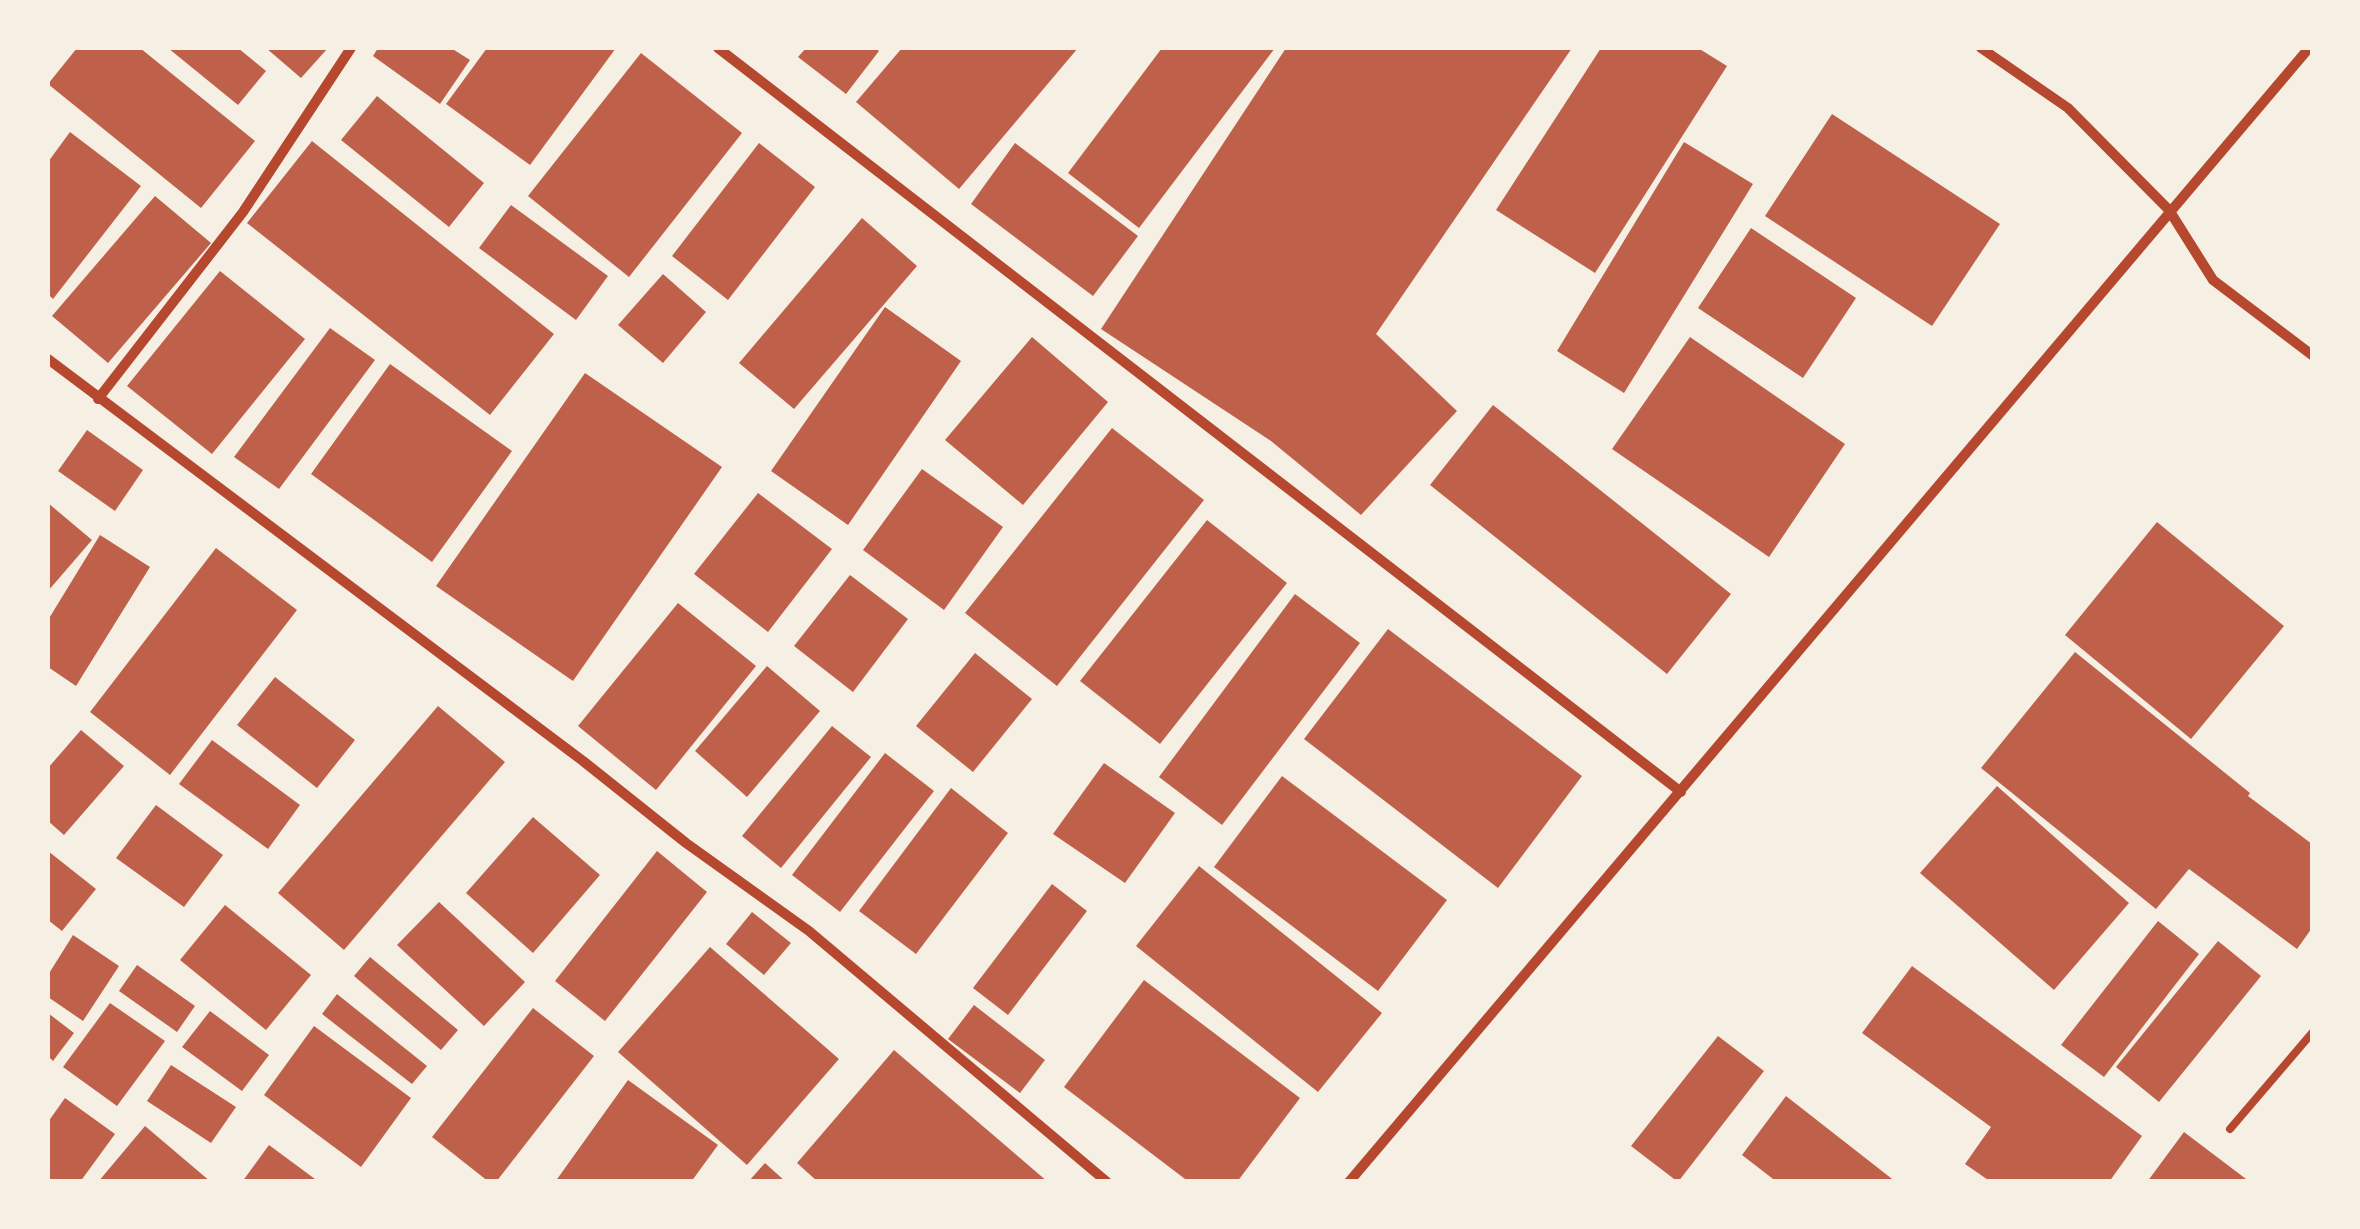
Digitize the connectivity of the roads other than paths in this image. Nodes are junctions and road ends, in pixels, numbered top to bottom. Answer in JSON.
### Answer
{"nodes":[{"id":1,"x":351,"y":48,"type":"edge"},
{"id":2,"x":718,"y":48,"type":"edge"},
{"id":3,"x":1981,"y":48,"type":"edge"},
{"id":4,"x":2309,"y":48,"type":"edge"},
{"id":5,"x":2169,"y":210,"type":"junction"},
{"id":6,"x":2312,"y":356,"type":"edge"},
{"id":7,"x":48,"y":359,"type":"edge"},
{"id":8,"x":98,"y":399,"type":"junction"},
{"id":9,"x":1681,"y":792,"type":"junction"},
{"id":10,"x":2312,"y":1033,"type":"edge"},
{"id":11,"x":2230,"y":1129,"type":"dead end"},
{"id":12,"x":1108,"y":1182,"type":"edge"},
{"id":13,"x":1349,"y":1182,"type":"edge"}],
"edges":[{"from":1,"to":8,"type":"street"},
{"from":2,"to":9,"type":"street"},
{"from":3,"to":5,"type":"street"},
{"from":4,"to":5,"type":"street"},
{"from":5,"to":6,"type":"street"},
{"from":5,"to":9,"type":"street"},
{"from":7,"to":8,"type":"street"},
{"from":8,"to":12,"type":"street"},
{"from":9,"to":13,"type":"street"},
{"from":10,"to":11,"type":"lane"}]}
